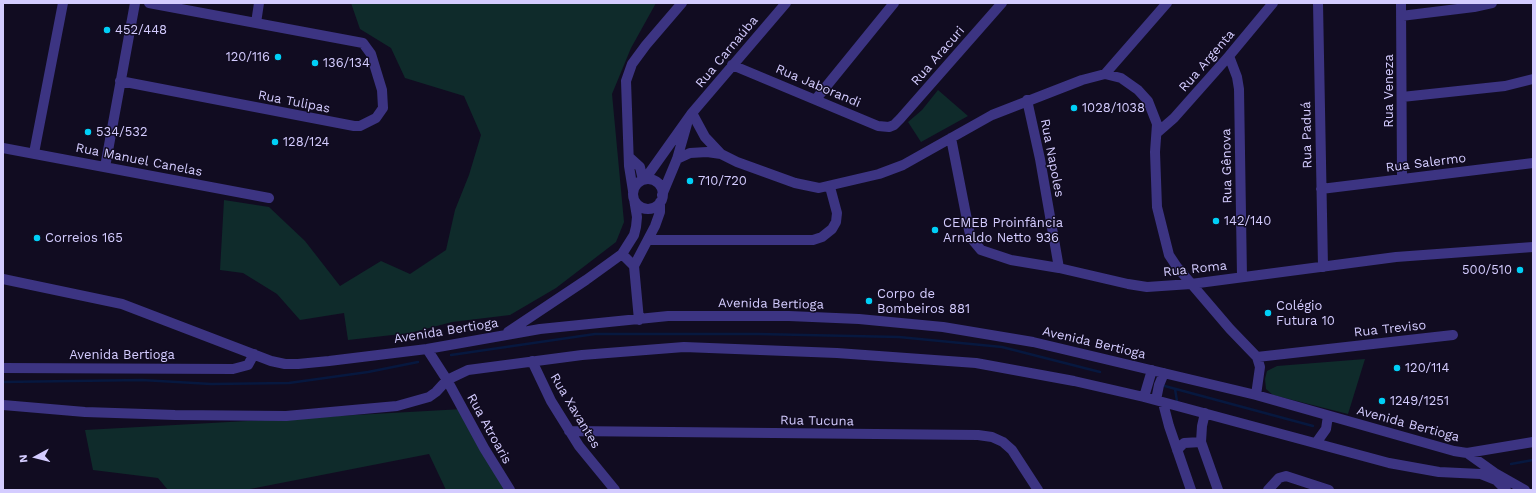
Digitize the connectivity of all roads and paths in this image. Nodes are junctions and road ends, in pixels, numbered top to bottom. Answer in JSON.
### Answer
{"nodes":[{"id":1,"x":63,"y":3,"type":"edge"},
{"id":2,"x":135,"y":3,"type":"edge"},
{"id":3,"x":149,"y":3,"type":"edge"},
{"id":4,"x":259,"y":3,"type":"edge"},
{"id":5,"x":682,"y":3,"type":"edge"},
{"id":6,"x":786,"y":3,"type":"edge"},
{"id":7,"x":894,"y":3,"type":"edge"},
{"id":8,"x":1002,"y":3,"type":"edge"},
{"id":9,"x":1167,"y":3,"type":"edge"},
{"id":10,"x":1273,"y":3,"type":"edge"},
{"id":11,"x":1318,"y":3,"type":"edge"},
{"id":12,"x":1401,"y":3,"type":"edge"},
{"id":13,"x":1492,"y":3,"type":"edge"},
{"id":14,"x":1401,"y":16,"type":"junction"},
{"id":15,"x":256,"y":23,"type":"junction"},
{"id":16,"x":1229,"y":56,"type":"junction"},
{"id":17,"x":732,"y":65,"type":"junction"},
{"id":18,"x":1105,"y":74,"type":"junction"},
{"id":19,"x":1533,"y":79,"type":"edge"},
{"id":20,"x":120,"y":82,"type":"junction"},
{"id":21,"x":1402,"y":97,"type":"junction"},
{"id":22,"x":816,"y":99,"type":"junction"},
{"id":23,"x":1027,"y":100,"type":"junction"},
{"id":24,"x":690,"y":116,"type":"junction"},
{"id":25,"x":894,"y":125,"type":"joint"},
{"id":26,"x":1158,"y":132,"type":"junction"},
{"id":27,"x":952,"y":138,"type":"junction"},
{"id":28,"x":3,"y":148,"type":"edge"},
{"id":29,"x":34,"y":153,"type":"junction"},
{"id":30,"x":721,"y":154,"type":"junction"},
{"id":31,"x":629,"y":157,"type":"junction"},
{"id":32,"x":677,"y":159,"type":"junction"},
{"id":33,"x":1533,"y":163,"type":"edge"},
{"id":34,"x":105,"y":167,"type":"junction"},
{"id":35,"x":1402,"y":178,"type":"junction"},
{"id":36,"x":644,"y":179,"type":"junction"},
{"id":37,"x":830,"y":187,"type":"junction"},
{"id":38,"x":1321,"y":189,"type":"junction"},
{"id":39,"x":633,"y":195,"type":"junction"},
{"id":40,"x":269,"y":198,"type":"dead end"},
{"id":41,"x":661,"y":199,"type":"junction"},
{"id":42,"x":648,"y":240,"type":"junction"},
{"id":43,"x":1533,"y":247,"type":"edge"},
{"id":44,"x":622,"y":254,"type":"junction"},
{"id":45,"x":634,"y":266,"type":"junction"},
{"id":46,"x":1323,"y":267,"type":"junction"},
{"id":47,"x":1058,"y":268,"type":"junction"},
{"id":48,"x":1242,"y":277,"type":"junction"},
{"id":49,"x":3,"y":279,"type":"edge"},
{"id":50,"x":1191,"y":284,"type":"junction"},
{"id":51,"x":639,"y":320,"type":"junction"},
{"id":52,"x":504,"y":335,"type":"junction"},
{"id":53,"x":1453,"y":335,"type":"dead end"},
{"id":54,"x":427,"y":349,"type":"junction"},
{"id":55,"x":254,"y":354,"type":"junction"},
{"id":56,"x":1257,"y":357,"type":"junction"},
{"id":57,"x":532,"y":361,"type":"junction"},
{"id":58,"x":3,"y":368,"type":"edge"},
{"id":59,"x":1152,"y":370,"type":"junction"},
{"id":60,"x":1164,"y":373,"type":"junction"},
{"id":61,"x":447,"y":380,"type":"junction"},
{"id":62,"x":1256,"y":395,"type":"junction"},
{"id":63,"x":1144,"y":397,"type":"junction"},
{"id":64,"x":1160,"y":402,"type":"junction"},
{"id":65,"x":3,"y":406,"type":"edge"},
{"id":66,"x":1205,"y":413,"type":"junction"},
{"id":67,"x":1328,"y":416,"type":"junction"},
{"id":68,"x":569,"y":431,"type":"junction"},
{"id":69,"x":1201,"y":442,"type":"junction"},
{"id":70,"x":1533,"y":442,"type":"edge"},
{"id":71,"x":1316,"y":443,"type":"junction"},
{"id":72,"x":1177,"y":450,"type":"junction"},
{"id":73,"x":1467,"y":453,"type":"junction"},
{"id":74,"x":510,"y":490,"type":"edge"},
{"id":75,"x":616,"y":490,"type":"edge"},
{"id":76,"x":1038,"y":490,"type":"edge"},
{"id":77,"x":1191,"y":490,"type":"edge"},
{"id":78,"x":1218,"y":490,"type":"edge"},
{"id":79,"x":1268,"y":490,"type":"edge"},
{"id":80,"x":1326,"y":490,"type":"edge"},
{"id":81,"x":1506,"y":490,"type":"edge"},
{"id":82,"x":1525,"y":490,"type":"edge"}],
"edges":[{"from":1,"to":29,"type":"street"},
{"from":2,"to":20,"type":"street"},
{"from":3,"to":15,"type":"street"},
{"from":4,"to":15,"type":"street"},
{"from":5,"to":31,"type":"street"},
{"from":6,"to":17,"type":"street","name":"Rua Carnaúba"},
{"from":7,"to":22,"type":"street"},
{"from":8,"to":25,"type":"street","name":"Rua Aracuri"},
{"from":9,"to":18,"type":"street"},
{"from":10,"to":16,"type":"street","name":"Rua Argenta"},
{"from":11,"to":38,"type":"street","name":"Rua Paduá"},
{"from":12,"to":14,"type":"street","name":"Rua Veneza"},
{"from":13,"to":14,"type":"street"},
{"from":14,"to":21,"type":"street","name":"Rua Veneza"},
{"from":15,"to":20,"type":"street","name":"Rua Tulipas"},
{"from":16,"to":26,"type":"street","name":"Rua Argenta"},
{"from":16,"to":48,"type":"street","name":"Rua Gênova"},
{"from":17,"to":22,"type":"street","name":"Rua Jaborandi"},
{"from":17,"to":24,"type":"street","name":"Rua Carnaúba"},
{"from":18,"to":23,"type":"street"},
{"from":18,"to":26,"type":"street"},
{"from":19,"to":21,"type":"street"},
{"from":20,"to":34,"type":"street"},
{"from":21,"to":35,"type":"street","name":"Rua Veneza"},
{"from":22,"to":25,"type":"street","name":"Rua Jaborandi"},
{"from":23,"to":27,"type":"street"},
{"from":23,"to":47,"type":"street","name":"Rua Napoles"},
{"from":24,"to":30,"type":"street"},
{"from":24,"to":32,"type":"street"},
{"from":24,"to":36,"type":"street","name":"Rua Carnaúba"},
{"from":26,"to":50,"type":"street"},
{"from":27,"to":37,"type":"street"},
{"from":27,"to":47,"type":"street","name":"Rua Roma"},
{"from":28,"to":29,"type":"street","name":"Rua Manuel Canelas"},
{"from":29,"to":34,"type":"street","name":"Rua Manuel Canelas"},
{"from":30,"to":32,"type":"street"},
{"from":30,"to":37,"type":"street"},
{"from":31,"to":36,"type":"street"},
{"from":31,"to":39,"type":"street"},
{"from":32,"to":41,"type":"street"},
{"from":33,"to":35,"type":"street","name":"Rua Salermo"},
{"from":34,"to":40,"type":"street","name":"Rua Manuel Canelas"},
{"from":35,"to":38,"type":"street","name":"Rua Salermo"},
{"from":36,"to":39,"type":"street"},
{"from":36,"to":41,"type":"street"},
{"from":37,"to":42,"type":"street"},
{"from":38,"to":46,"type":"street","name":"Rua Paduá"},
{"from":39,"to":41,"type":"street"},
{"from":39,"to":44,"type":"street"},
{"from":41,"to":42,"type":"street"},
{"from":42,"to":45,"type":"street"},
{"from":43,"to":46,"type":"street","name":"Rua Roma"},
{"from":44,"to":45,"type":"street"},
{"from":44,"to":52,"type":"street"},
{"from":45,"to":51,"type":"street"},
{"from":46,"to":48,"type":"street","name":"Rua Roma"},
{"from":47,"to":50,"type":"street","name":"Rua Roma"},
{"from":48,"to":50,"type":"street","name":"Rua Roma"},
{"from":49,"to":55,"type":"street"},
{"from":50,"to":56,"type":"street"},
{"from":51,"to":52,"type":"street","name":"Avenida Bertioga"},
{"from":51,"to":59,"type":"street","name":"Avenida Bertioga"},
{"from":52,"to":54,"type":"street","name":"Avenida Bertioga"},
{"from":53,"to":56,"type":"street","name":"Rua Treviso"},
{"from":54,"to":55,"type":"street","name":"Avenida Bertioga"},
{"from":54,"to":61,"type":"street","name":"Rua Atroaris"},
{"from":55,"to":58,"type":"street","name":"Avenida Bertioga"},
{"from":56,"to":62,"type":"street"},
{"from":57,"to":61,"type":"street"},
{"from":57,"to":63,"type":"street"},
{"from":57,"to":68,"type":"street","name":"Rua Xavantes"},
{"from":59,"to":60,"type":"street","name":"Avenida Bertioga"},
{"from":59,"to":63,"type":"street"},
{"from":60,"to":62,"type":"street","name":"Avenida Bertioga"},
{"from":60,"to":64,"type":"street"},
{"from":61,"to":65,"type":"street"},
{"from":61,"to":74,"type":"street","name":"Rua Atroaris"},
{"from":62,"to":67,"type":"street","name":"Avenida Bertioga"},
{"from":63,"to":64,"type":"street"},
{"from":64,"to":66,"type":"street"},
{"from":64,"to":72,"type":"street"},
{"from":66,"to":69,"type":"street"},
{"from":66,"to":71,"type":"street"},
{"from":67,"to":71,"type":"street"},
{"from":67,"to":73,"type":"street","name":"Avenida Bertioga"},
{"from":68,"to":75,"type":"street","name":"Rua Xavantes"},
{"from":68,"to":76,"type":"street","name":"Rua Tucuna"},
{"from":69,"to":72,"type":"street"},
{"from":69,"to":78,"type":"street"},
{"from":70,"to":73,"type":"street","name":"Avenida Bertioga"},
{"from":71,"to":81,"type":"street"},
{"from":72,"to":77,"type":"street"},
{"from":73,"to":82,"type":"street"},
{"from":79,"to":80,"type":"street"}]}
